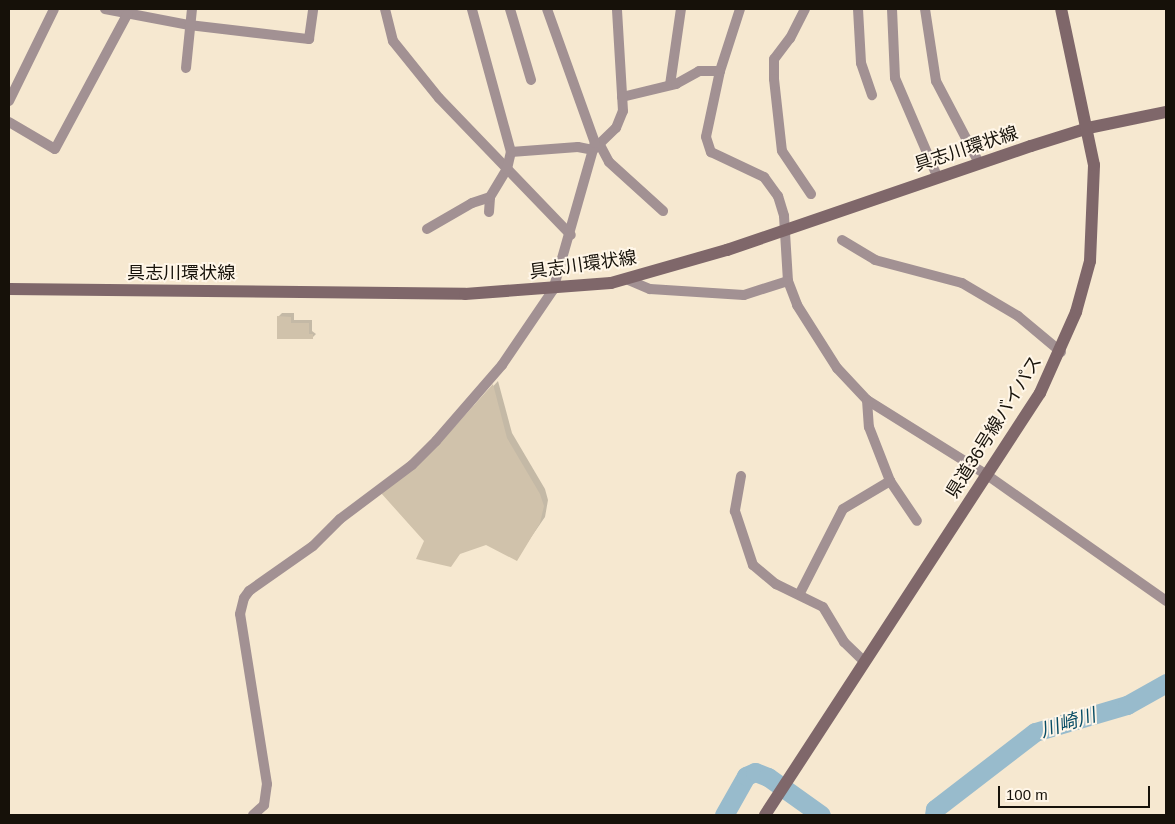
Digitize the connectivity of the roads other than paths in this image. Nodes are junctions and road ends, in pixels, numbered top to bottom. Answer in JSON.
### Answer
{"nodes":[{"id":1,"x":54,"y":9,"type":"edge"},
{"id":2,"x":105,"y":9,"type":"edge"},
{"id":3,"x":192,"y":9,"type":"edge"},
{"id":4,"x":313,"y":9,"type":"edge"},
{"id":5,"x":385,"y":9,"type":"edge"},
{"id":6,"x":472,"y":9,"type":"edge"},
{"id":7,"x":510,"y":9,"type":"edge"},
{"id":8,"x":546,"y":9,"type":"edge"},
{"id":9,"x":617,"y":9,"type":"edge"},
{"id":10,"x":681,"y":9,"type":"edge"},
{"id":11,"x":740,"y":9,"type":"edge"},
{"id":12,"x":805,"y":9,"type":"edge"},
{"id":13,"x":858,"y":9,"type":"edge"},
{"id":14,"x":892,"y":9,"type":"edge"},
{"id":15,"x":925,"y":9,"type":"edge"},
{"id":16,"x":1061,"y":9,"type":"edge"},
{"id":17,"x":128,"y":13,"type":"junction"},
{"id":18,"x":189,"y":25,"type":"junction"},
{"id":19,"x":186,"y":68,"type":"dead end"},
{"id":20,"x":720,"y":72,"type":"junction"},
{"id":21,"x":530,"y":80,"type":"dead end"},
{"id":22,"x":670,"y":85,"type":"junction"},
{"id":23,"x":872,"y":95,"type":"dead end"},
{"id":24,"x":622,"y":97,"type":"junction"},
{"id":25,"x":9,"y":101,"type":"edge"},
{"id":26,"x":1166,"y":112,"type":"edge"},
{"id":27,"x":9,"y":122,"type":"edge"},
{"id":28,"x":1088,"y":128,"type":"junction"},
{"id":29,"x":597,"y":147,"type":"junction"},
{"id":30,"x":511,"y":152,"type":"junction"},
{"id":31,"x":979,"y":163,"type":"junction"},
{"id":32,"x":507,"y":169,"type":"junction"},
{"id":33,"x":937,"y":176,"type":"junction"},
{"id":34,"x":811,"y":194,"type":"dead end"},
{"id":35,"x":490,"y":198,"type":"junction"},
{"id":36,"x":663,"y":211,"type":"dead end"},
{"id":37,"x":489,"y":212,"type":"dead end"},
{"id":38,"x":427,"y":229,"type":"dead end"},
{"id":39,"x":783,"y":230,"type":"junction"},
{"id":40,"x":571,"y":235,"type":"junction"},
{"id":41,"x":842,"y":240,"type":"dead end"},
{"id":42,"x":626,"y":279,"type":"junction"},
{"id":43,"x":788,"y":281,"type":"junction"},
{"id":44,"x":9,"y":289,"type":"edge"},
{"id":45,"x":553,"y":290,"type":"junction"},
{"id":46,"x":1061,"y":352,"type":"junction"},
{"id":47,"x":867,"y":400,"type":"junction"},
{"id":48,"x":987,"y":475,"type":"junction"},
{"id":49,"x":741,"y":476,"type":"dead end"},
{"id":50,"x":890,"y":482,"type":"junction"},
{"id":51,"x":917,"y":521,"type":"dead end"},
{"id":52,"x":800,"y":593,"type":"junction"},
{"id":53,"x":1166,"y":600,"type":"edge"},
{"id":54,"x":865,"y":662,"type":"junction"},
{"id":55,"x":253,"y":815,"type":"edge"},
{"id":56,"x":765,"y":815,"type":"edge"}],
"edges":[{"from":1,"to":25,"type":"street"},
{"from":2,"to":17,"type":"street"},
{"from":3,"to":18,"type":"street"},
{"from":4,"to":18,"type":"street"},
{"from":5,"to":32,"type":"street"},
{"from":6,"to":30,"type":"street"},
{"from":7,"to":21,"type":"street"},
{"from":8,"to":29,"type":"street"},
{"from":9,"to":24,"type":"street"},
{"from":10,"to":22,"type":"street"},
{"from":11,"to":20,"type":"street"},
{"from":12,"to":34,"type":"street"},
{"from":13,"to":23,"type":"street"},
{"from":14,"to":33,"type":"street"},
{"from":15,"to":31,"type":"street"},
{"from":16,"to":28,"type":"main road","name":"県道36号線バイパス"},
{"from":17,"to":18,"type":"street"},
{"from":17,"to":27,"type":"street"},
{"from":18,"to":19,"type":"street"},
{"from":20,"to":22,"type":"street"},
{"from":20,"to":39,"type":"street"},
{"from":22,"to":24,"type":"street"},
{"from":24,"to":29,"type":"street"},
{"from":26,"to":28,"type":"main road","name":"具志川環状線"},
{"from":28,"to":31,"type":"main road","name":"具志川環状線"},
{"from":28,"to":46,"type":"main road","name":"県道36号線バイパス"},
{"from":29,"to":30,"type":"street"},
{"from":29,"to":36,"type":"street"},
{"from":29,"to":40,"type":"street"},
{"from":30,"to":32,"type":"street"},
{"from":31,"to":33,"type":"main road","name":"具志川環状線"},
{"from":32,"to":35,"type":"street"},
{"from":32,"to":40,"type":"street"},
{"from":33,"to":39,"type":"main road","name":"具志川環状線"},
{"from":35,"to":37,"type":"street"},
{"from":35,"to":38,"type":"street"},
{"from":39,"to":42,"type":"main road","name":"具志川環状線"},
{"from":39,"to":43,"type":"street"},
{"from":40,"to":45,"type":"street"},
{"from":41,"to":46,"type":"street"},
{"from":42,"to":43,"type":"street"},
{"from":42,"to":45,"type":"main road","name":"具志川環状線"},
{"from":43,"to":47,"type":"street"},
{"from":44,"to":45,"type":"main road","name":"具志川環状線"},
{"from":45,"to":55,"type":"street"},
{"from":46,"to":48,"type":"main road","name":"県道36号線バイパス"},
{"from":47,"to":48,"type":"street"},
{"from":47,"to":50,"type":"street"},
{"from":48,"to":53,"type":"street"},
{"from":48,"to":54,"type":"main road","name":"県道36号線バイパス"},
{"from":49,"to":52,"type":"street"},
{"from":50,"to":51,"type":"street"},
{"from":50,"to":52,"type":"street"},
{"from":52,"to":54,"type":"street"},
{"from":54,"to":56,"type":"main road","name":"県道36号線バイパス"}]}
